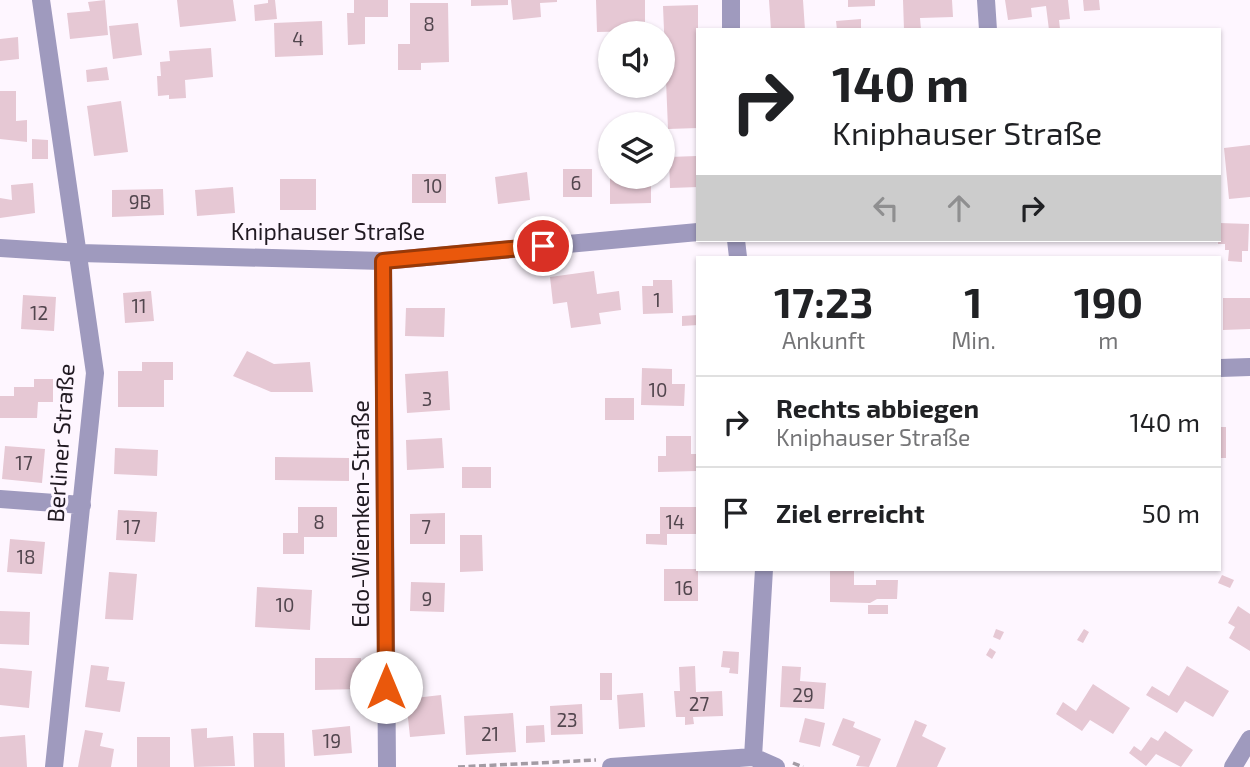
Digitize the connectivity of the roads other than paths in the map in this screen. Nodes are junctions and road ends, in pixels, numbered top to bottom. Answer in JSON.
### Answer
{"nodes":[{"id":1,"x":41,"y":0,"type":"edge"},
{"id":2,"x":731,"y":0,"type":"edge"},
{"id":3,"x":986,"y":0,"type":"edge"},
{"id":4,"x":732,"y":28,"type":"edge"},
{"id":5,"x":988,"y":28,"type":"edge"},
{"id":6,"x":696,"y":232,"type":"edge"},
{"id":7,"x":0,"y":248,"type":"edge"},
{"id":8,"x":80,"y":253,"type":"junction"},
{"id":9,"x":383,"y":261,"type":"junction"},
{"id":10,"x":1250,"y":367,"type":"edge"},
{"id":11,"x":1221,"y":368,"type":"edge"},
{"id":12,"x":0,"y":499,"type":"edge"},
{"id":13,"x":82,"y":505,"type":"junction"},
{"id":14,"x":764,"y":571,"type":"edge"},
{"id":15,"x":1250,"y":739,"type":"edge"},
{"id":16,"x":753,"y":757,"type":"junction"},
{"id":17,"x":54,"y":767,"type":"edge"},
{"id":18,"x":387,"y":767,"type":"edge"},
{"id":19,"x":611,"y":767,"type":"edge"},
{"id":20,"x":776,"y":767,"type":"edge"},
{"id":21,"x":1233,"y":767,"type":"edge"}],
"edges":[{"from":1,"to":8,"type":"street","name":"Berliner Straße"},
{"from":2,"to":4,"type":"street"},
{"from":3,"to":5,"type":"street"},
{"from":6,"to":9,"type":"street","name":"Kniphauser Straße"},
{"from":7,"to":8,"type":"street","name":"Kniphauser Straße"},
{"from":8,"to":9,"type":"street","name":"Kniphauser Straße"},
{"from":8,"to":13,"type":"street","name":"Berliner Straße"},
{"from":9,"to":18,"type":"street","name":"Edo-Wiemken-Straße"},
{"from":10,"to":11,"type":"street"},
{"from":12,"to":13,"type":"street"},
{"from":13,"to":17,"type":"street","name":"Berliner Straße"},
{"from":14,"to":16,"type":"street"},
{"from":15,"to":21,"type":"street"},
{"from":16,"to":19,"type":"street"},
{"from":16,"to":20,"type":"street"}]}
